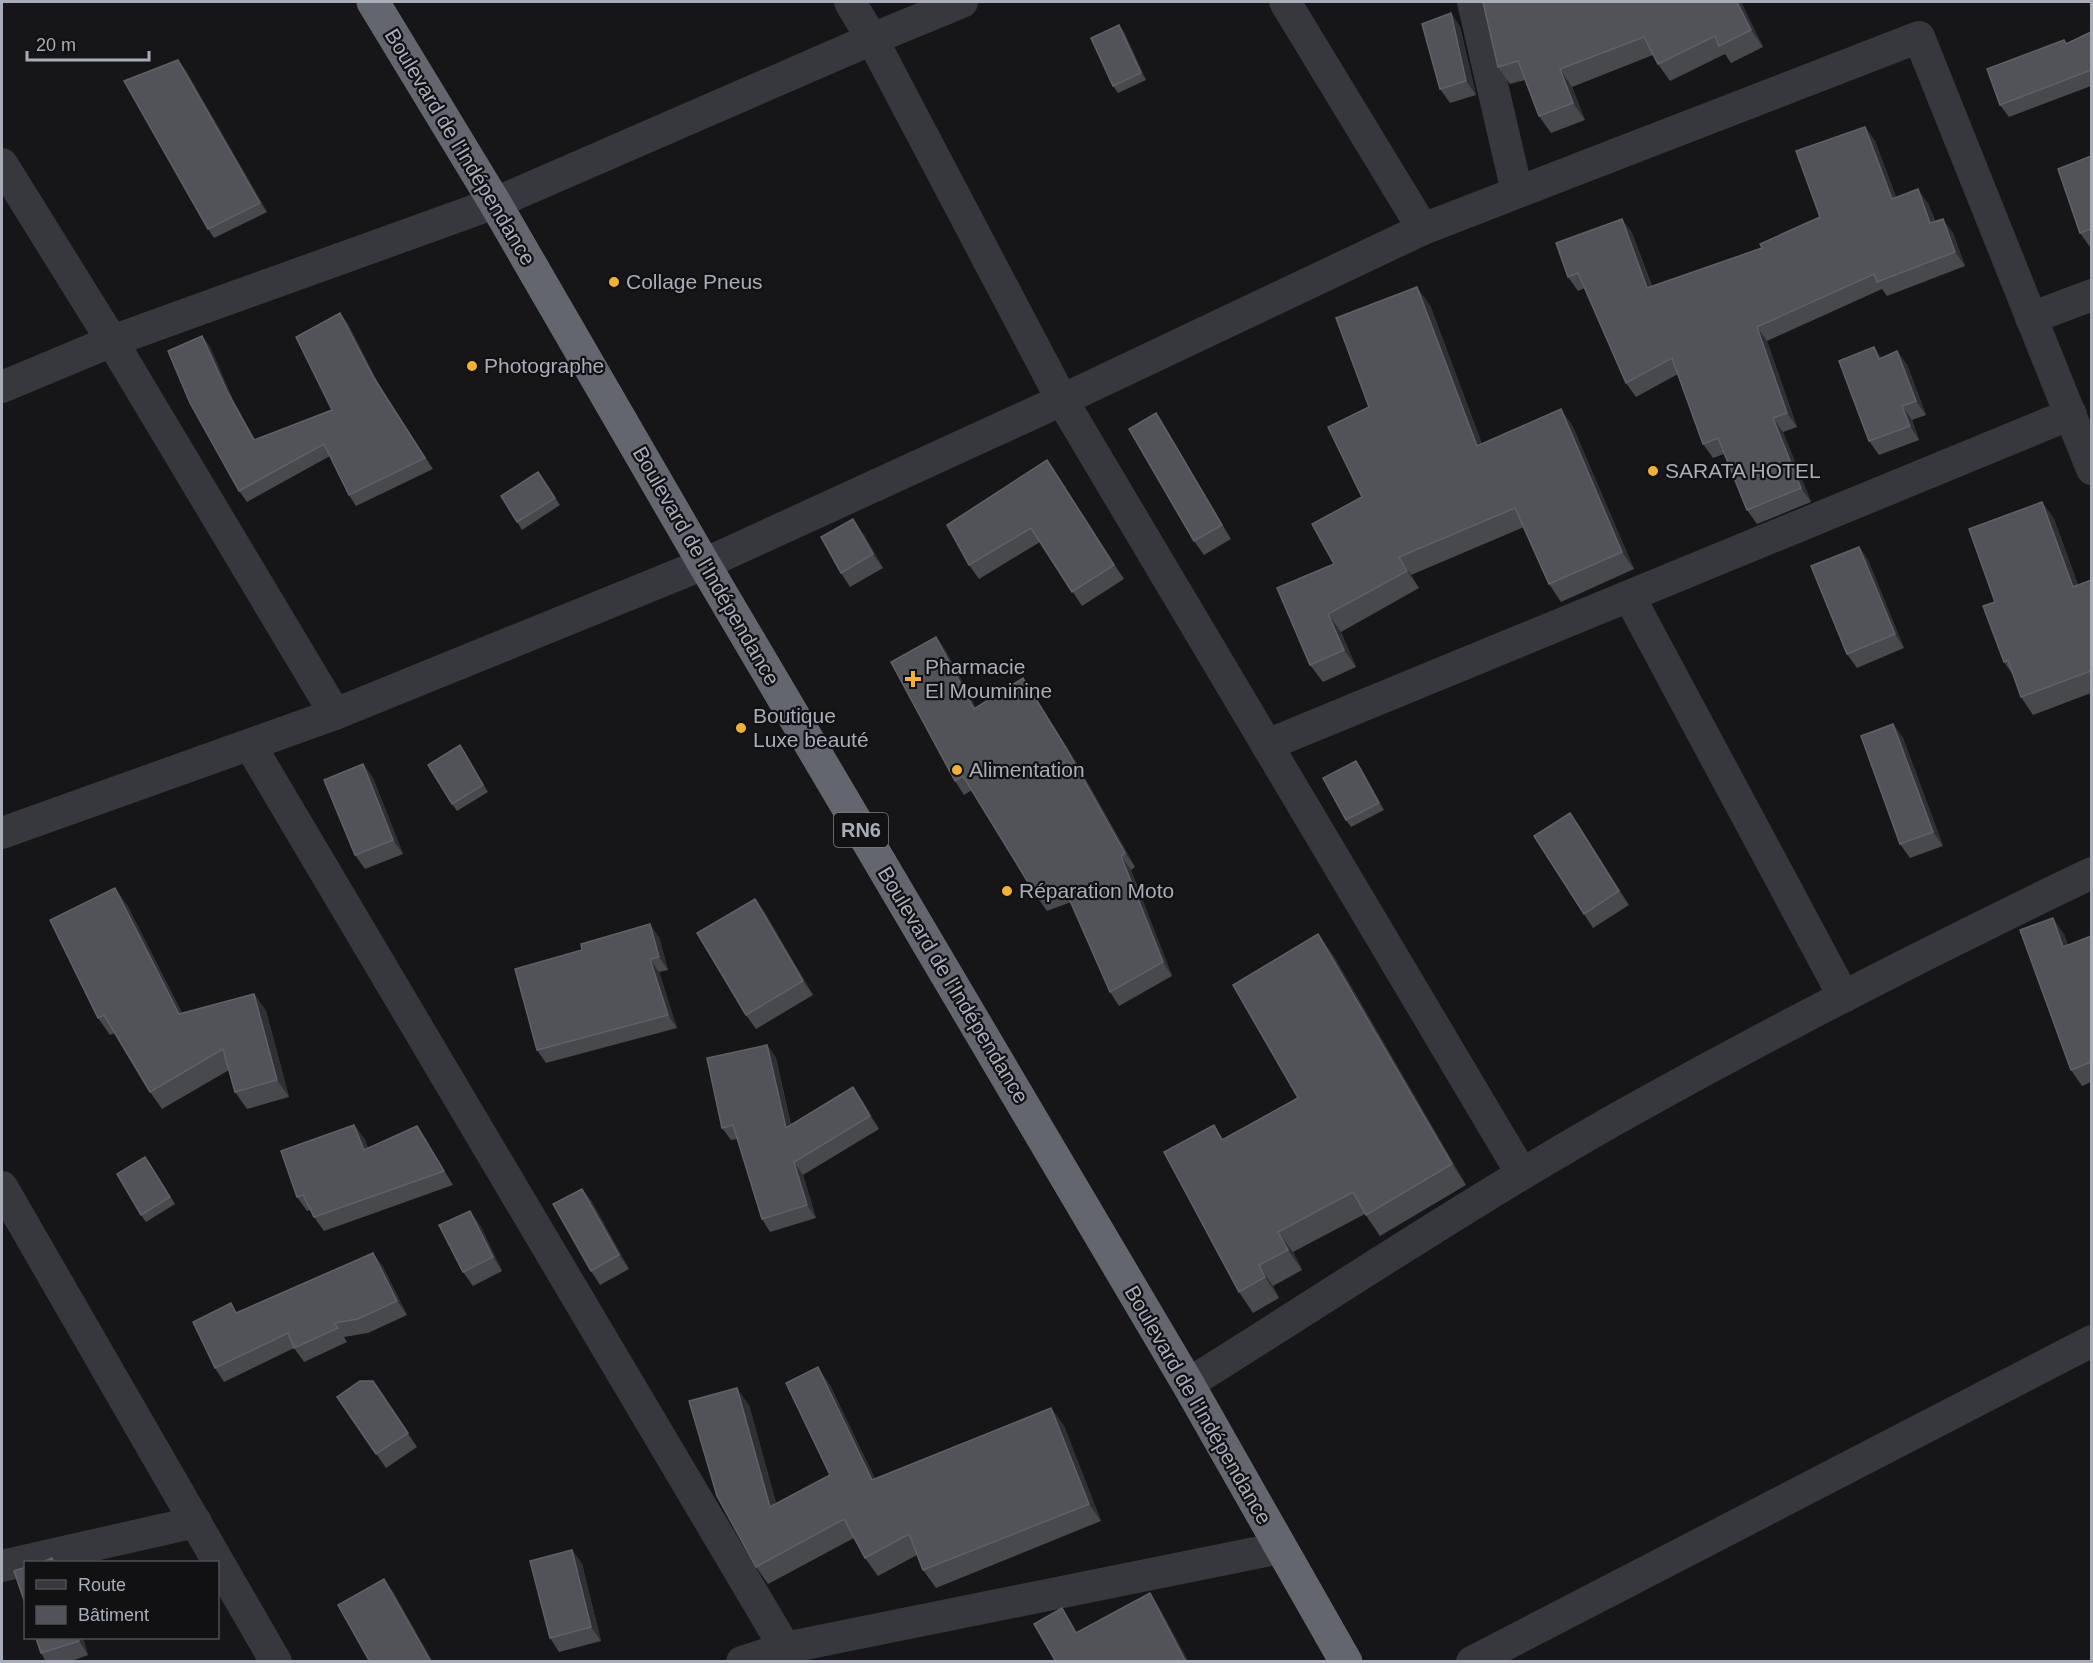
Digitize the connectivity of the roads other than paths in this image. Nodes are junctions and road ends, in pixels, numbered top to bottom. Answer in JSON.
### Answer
{"nodes":[{"id":1,"x":373,"y":2,"type":"edge"},
{"id":2,"x":849,"y":2,"type":"edge"},
{"id":3,"x":962,"y":2,"type":"edge"},
{"id":4,"x":1285,"y":2,"type":"edge"},
{"id":5,"x":1473,"y":2,"type":"edge"},
{"id":6,"x":872,"y":39,"type":"junction"},
{"id":7,"x":2,"y":164,"type":"edge"},
{"id":8,"x":1517,"y":192,"type":"junction"},
{"id":9,"x":495,"y":203,"type":"junction"},
{"id":10,"x":1423,"y":229,"type":"junction"},
{"id":11,"x":2091,"y":294,"type":"edge"},
{"id":12,"x":2031,"y":318,"type":"junction"},
{"id":13,"x":112,"y":341,"type":"junction"},
{"id":14,"x":2,"y":387,"type":"edge"},
{"id":15,"x":1062,"y":400,"type":"junction"},
{"id":16,"x":2071,"y":414,"type":"junction"},
{"id":17,"x":2091,"y":469,"type":"edge"},
{"id":18,"x":704,"y":564,"type":"junction"},
{"id":19,"x":1629,"y":596,"type":"junction"},
{"id":20,"x":335,"y":714,"type":"junction"},
{"id":21,"x":250,"y":745,"type":"junction"},
{"id":22,"x":1267,"y":745,"type":"junction"},
{"id":23,"x":2,"y":834,"type":"edge"},
{"id":24,"x":2091,"y":873,"type":"edge"},
{"id":25,"x":1844,"y":997,"type":"junction"},
{"id":26,"x":1522,"y":1174,"type":"junction"},
{"id":27,"x":2,"y":1187,"type":"edge"},
{"id":28,"x":9,"y":1216,"type":"edge"},
{"id":29,"x":2091,"y":1341,"type":"edge"},
{"id":30,"x":1188,"y":1384,"type":"junction"},
{"id":31,"x":196,"y":1522,"type":"junction"},
{"id":32,"x":1280,"y":1548,"type":"junction"},
{"id":33,"x":24,"y":1561,"type":"edge"},
{"id":34,"x":24,"y":1561,"type":"edge"},
{"id":35,"x":218,"y":1561,"type":"edge"},
{"id":36,"x":219,"y":1562,"type":"edge"},
{"id":37,"x":2,"y":1566,"type":"edge"},
{"id":38,"x":785,"y":1648,"type":"junction"},
{"id":39,"x":276,"y":1662,"type":"edge"},
{"id":40,"x":742,"y":1662,"type":"edge"},
{"id":41,"x":1346,"y":1662,"type":"edge"},
{"id":42,"x":1472,"y":1662,"type":"edge"}],
"edges":[{"from":1,"to":9,"type":"highway","name":"Boulevard de l'Indépendance","number":"RN6"},
{"from":2,"to":6,"type":"street"},
{"from":3,"to":6,"type":"street"},
{"from":4,"to":10,"type":"street"},
{"from":5,"to":8,"type":"street"},
{"from":6,"to":9,"type":"street"},
{"from":6,"to":15,"type":"street"},
{"from":7,"to":13,"type":"street"},
{"from":8,"to":10,"type":"street"},
{"from":8,"to":12,"type":"street"},
{"from":9,"to":13,"type":"street"},
{"from":9,"to":18,"type":"highway","name":"Boulevard de l'Indépendance","number":"RN6"},
{"from":10,"to":15,"type":"street"},
{"from":11,"to":12,"type":"street"},
{"from":12,"to":16,"type":"street"},
{"from":13,"to":14,"type":"street"},
{"from":13,"to":20,"type":"street"},
{"from":15,"to":18,"type":"street"},
{"from":15,"to":22,"type":"street"},
{"from":16,"to":17,"type":"street"},
{"from":16,"to":19,"type":"street"},
{"from":18,"to":20,"type":"street"},
{"from":18,"to":30,"type":"highway","name":"Boulevard de l'Indépendance","number":"RN6"},
{"from":19,"to":22,"type":"street"},
{"from":19,"to":25,"type":"street"},
{"from":20,"to":21,"type":"street"},
{"from":21,"to":23,"type":"street"},
{"from":21,"to":38,"type":"street"},
{"from":22,"to":26,"type":"street"},
{"from":24,"to":25,"type":"street"},
{"from":25,"to":26,"type":"street"},
{"from":26,"to":30,"type":"street"},
{"from":27,"to":28,"type":"street"},
{"from":28,"to":31,"type":"street"},
{"from":29,"to":42,"type":"street"},
{"from":30,"to":32,"type":"highway","name":"Boulevard de l'Indépendance","number":"RN6"},
{"from":31,"to":33,"type":"street"},
{"from":31,"to":35,"type":"street"},
{"from":32,"to":38,"type":"street"},
{"from":32,"to":41,"type":"highway","name":"Boulevard de l'Indépendance","number":"RN6"},
{"from":34,"to":37,"type":"street"},
{"from":36,"to":39,"type":"street"},
{"from":38,"to":40,"type":"street"}]}
